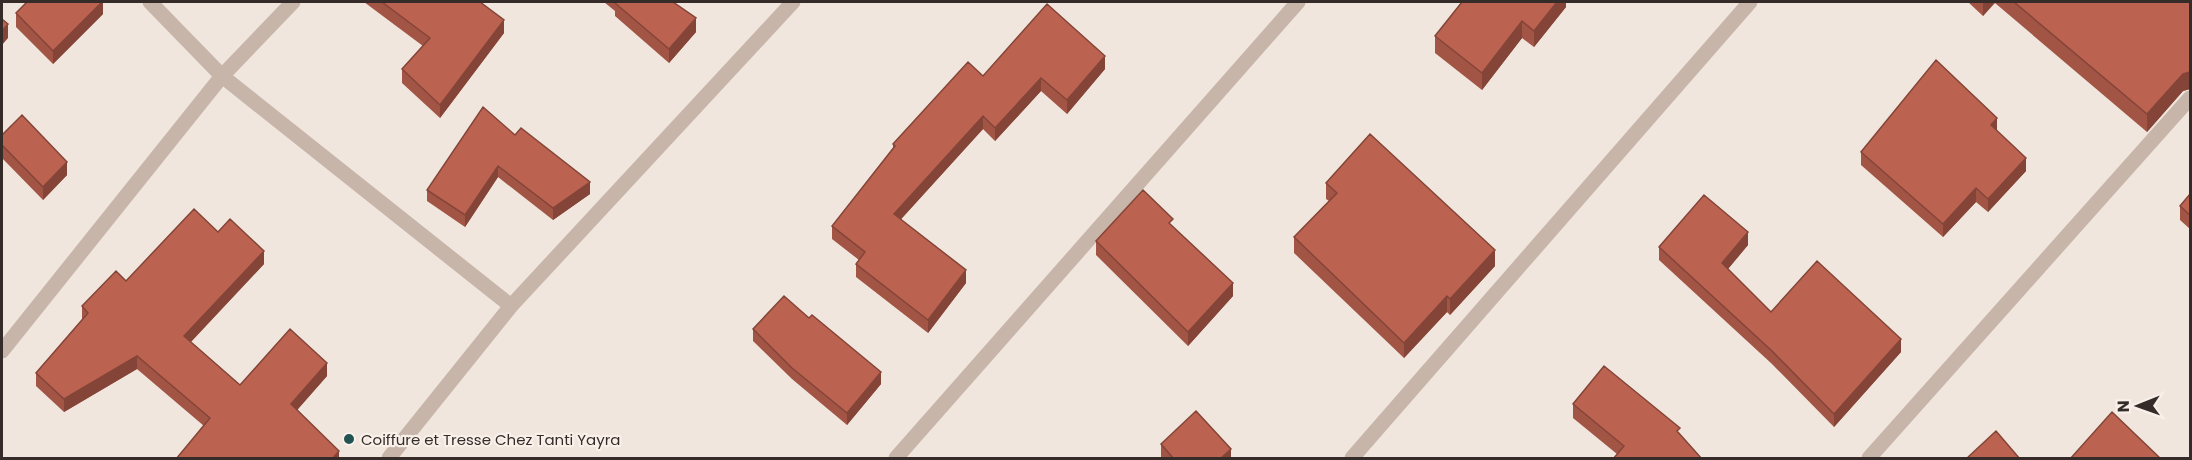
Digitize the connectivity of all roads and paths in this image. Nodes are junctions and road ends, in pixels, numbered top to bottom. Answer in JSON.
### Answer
{"nodes":[{"id":1,"x":150,"y":2,"type":"edge"},
{"id":2,"x":293,"y":2,"type":"edge"},
{"id":3,"x":793,"y":2,"type":"edge"},
{"id":4,"x":1298,"y":2,"type":"edge"},
{"id":5,"x":1750,"y":2,"type":"edge"},
{"id":6,"x":222,"y":76,"type":"junction"},
{"id":7,"x":2190,"y":98,"type":"edge"},
{"id":8,"x":511,"y":306,"type":"junction"},
{"id":9,"x":2,"y":351,"type":"edge"},
{"id":10,"x":389,"y":459,"type":"edge"},
{"id":11,"x":896,"y":459,"type":"edge"},
{"id":12,"x":1352,"y":459,"type":"edge"},
{"id":13,"x":1869,"y":459,"type":"edge"}],
"edges":[{"from":1,"to":6,"type":"street"},
{"from":2,"to":6,"type":"street"},
{"from":3,"to":8,"type":"street"},
{"from":4,"to":11,"type":"street"},
{"from":5,"to":12,"type":"street"},
{"from":6,"to":8,"type":"street"},
{"from":6,"to":9,"type":"street"},
{"from":7,"to":13,"type":"street"},
{"from":8,"to":10,"type":"street"}]}
